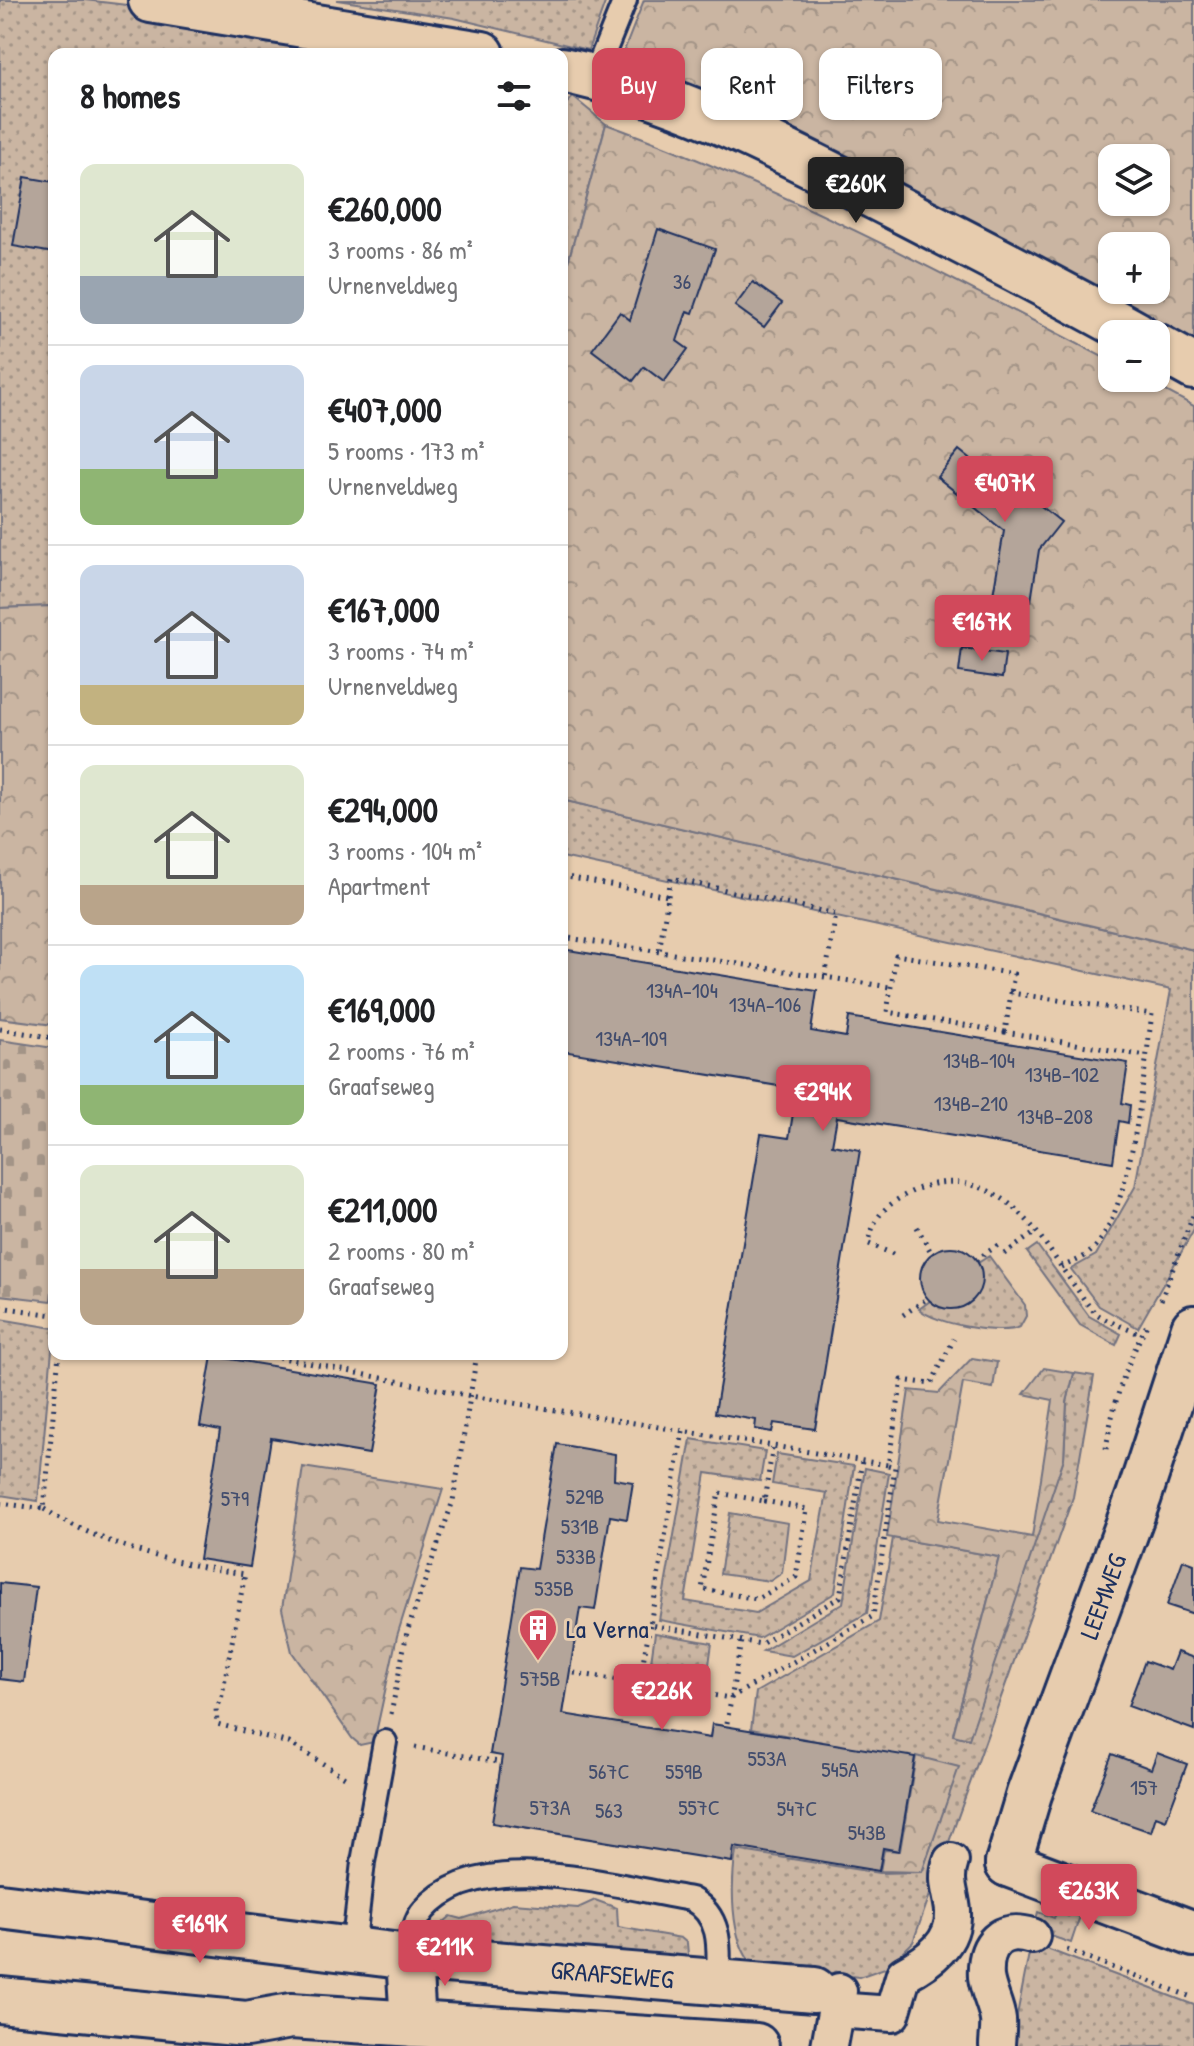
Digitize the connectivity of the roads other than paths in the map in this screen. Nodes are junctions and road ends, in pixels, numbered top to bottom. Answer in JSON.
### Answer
{"nodes":[{"id":1,"x":151,"y":0,"type":"edge"},
{"id":2,"x":625,"y":0,"type":"edge"},
{"id":3,"x":445,"y":48,"type":"edge"},
{"id":4,"x":578,"y":74,"type":"edge"},
{"id":5,"x":1109,"y":320,"type":"edge"},
{"id":6,"x":1170,"y":354,"type":"edge"},
{"id":7,"x":1194,"y":367,"type":"edge"},
{"id":8,"x":1189,"y":1356,"type":"edge"},
{"id":9,"x":385,"y":1742,"type":"road end"},
{"id":10,"x":951,"y":1861,"type":"dead end"},
{"id":11,"x":0,"y":1906,"type":"edge"},
{"id":12,"x":1194,"y":1934,"type":"edge"},
{"id":13,"x":1032,"y":1936,"type":"road end"},
{"id":14,"x":353,"y":1950,"type":"junction"},
{"id":15,"x":936,"y":1953,"type":"junction"},
{"id":16,"x":409,"y":1957,"type":"junction"},
{"id":17,"x":987,"y":1963,"type":"junction"},
{"id":18,"x":718,"y":1982,"type":"junction"},
{"id":19,"x":829,"y":1997,"type":"junction"},
{"id":20,"x":0,"y":2000,"type":"edge"},
{"id":21,"x":246,"y":2024,"type":"junction"},
{"id":22,"x":413,"y":2024,"type":"junction"},
{"id":23,"x":310,"y":2046,"type":"edge"},
{"id":24,"x":756,"y":2046,"type":"edge"},
{"id":25,"x":829,"y":2046,"type":"edge"},
{"id":26,"x":997,"y":2046,"type":"edge"}],
"edges":[{"from":1,"to":3,"type":"street"},
{"from":2,"to":4,"type":"lane"},
{"from":4,"to":5,"type":"street"},
{"from":6,"to":7,"type":"street"},
{"from":8,"to":12,"type":"street","name":"LEEMWEG"},
{"from":9,"to":14,"type":"lane"},
{"from":10,"to":15,"type":"street"},
{"from":11,"to":14,"type":"street","name":"GRAAFSEWEG"},
{"from":13,"to":17,"type":"street"},
{"from":14,"to":16,"type":"street","name":"GRAAFSEWEG"},
{"from":15,"to":17,"type":"street"},
{"from":15,"to":19,"type":"street"},
{"from":16,"to":18,"type":"street","name":"GRAAFSEWEG"},
{"from":16,"to":18,"type":"lane"},
{"from":16,"to":22,"type":"street"},
{"from":17,"to":26,"type":"street"},
{"from":18,"to":19,"type":"street","name":"GRAAFSEWEG"},
{"from":19,"to":25,"type":"street"},
{"from":20,"to":21,"type":"street"},
{"from":21,"to":22,"type":"street"},
{"from":21,"to":23,"type":"street"},
{"from":22,"to":24,"type":"street"}]}
